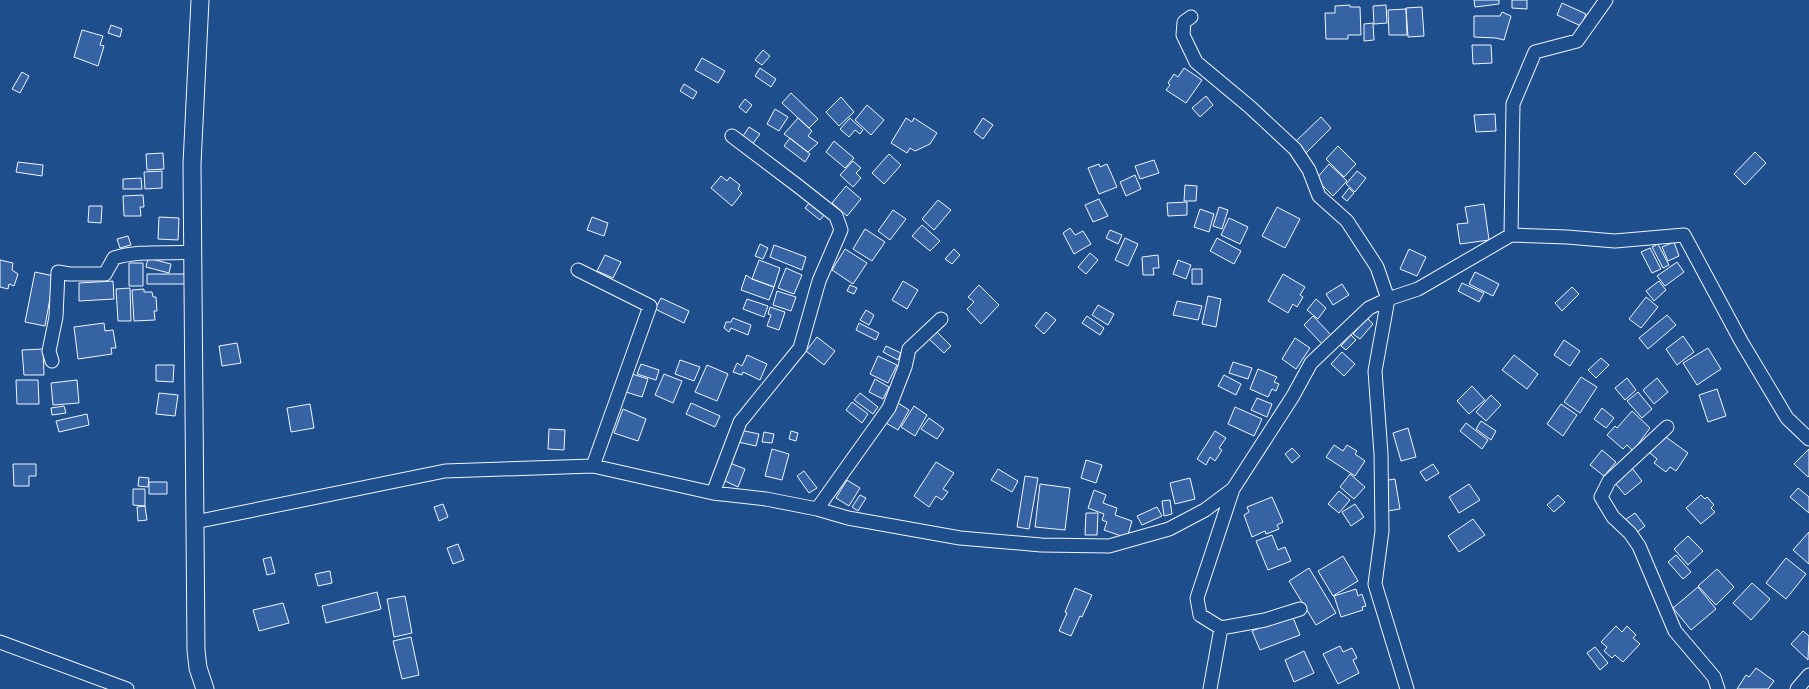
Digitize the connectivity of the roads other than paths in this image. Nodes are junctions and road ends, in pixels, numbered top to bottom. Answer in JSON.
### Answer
{"nodes":[{"id":1,"x":200,"y":0,"type":"edge"},
{"id":2,"x":1606,"y":0,"type":"edge"},
{"id":3,"x":1191,"y":17,"type":"dead end"},
{"id":4,"x":732,"y":136,"type":"dead end"},
{"id":5,"x":1511,"y":235,"type":"junction"},
{"id":6,"x":193,"y":252,"type":"junction"},
{"id":7,"x":578,"y":270,"type":"dead end"},
{"id":8,"x":1388,"y":299,"type":"junction"},
{"id":9,"x":941,"y":319,"type":"dead end"},
{"id":10,"x":52,"y":360,"type":"dead end"},
{"id":11,"x":1667,"y":427,"type":"dead end"},
{"id":12,"x":1809,"y":439,"type":"edge"},
{"id":13,"x":593,"y":466,"type":"junction"},
{"id":14,"x":1233,"y":489,"type":"junction"},
{"id":15,"x":713,"y":493,"type":"junction"},
{"id":16,"x":817,"y":509,"type":"junction"},
{"id":17,"x":195,"y":522,"type":"junction"},
{"id":18,"x":1300,"y":609,"type":"dead end"},
{"id":19,"x":1221,"y":628,"type":"junction"},
{"id":20,"x":0,"y":642,"type":"edge"},
{"id":21,"x":1809,"y":675,"type":"edge"},
{"id":22,"x":127,"y":689,"type":"edge"},
{"id":23,"x":205,"y":689,"type":"edge"},
{"id":24,"x":1210,"y":689,"type":"edge"},
{"id":25,"x":1408,"y":689,"type":"edge"},
{"id":26,"x":1718,"y":689,"type":"edge"},
{"id":27,"x":1798,"y":689,"type":"edge"}],
"edges":[{"from":1,"to":6,"type":"street"},
{"from":2,"to":5,"type":"street"},
{"from":3,"to":8,"type":"street"},
{"from":4,"to":15,"type":"street"},
{"from":5,"to":8,"type":"street"},
{"from":5,"to":12,"type":"street"},
{"from":6,"to":10,"type":"street"},
{"from":6,"to":17,"type":"street"},
{"from":7,"to":13,"type":"street"},
{"from":8,"to":14,"type":"street"},
{"from":8,"to":25,"type":"street"},
{"from":9,"to":16,"type":"street"},
{"from":11,"to":26,"type":"street"},
{"from":13,"to":15,"type":"street"},
{"from":13,"to":17,"type":"street"},
{"from":14,"to":16,"type":"street"},
{"from":14,"to":19,"type":"street"},
{"from":15,"to":16,"type":"street"},
{"from":17,"to":23,"type":"street"},
{"from":18,"to":19,"type":"street"},
{"from":19,"to":24,"type":"street"},
{"from":20,"to":22,"type":"street"},
{"from":21,"to":27,"type":"street"}]}
